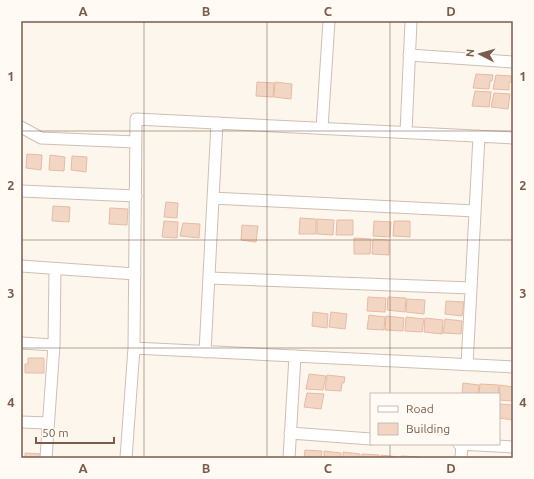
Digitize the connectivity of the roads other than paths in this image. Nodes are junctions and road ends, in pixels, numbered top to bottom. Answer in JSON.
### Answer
{"nodes":[{"id":1,"x":329,"y":21,"type":"edge"},
{"id":2,"x":411,"y":21,"type":"edge"},
{"id":3,"x":409,"y":55,"type":"junction"},
{"id":4,"x":513,"y":62,"type":"edge"},
{"id":5,"x":217,"y":123,"type":"junction"},
{"id":6,"x":21,"y":127,"type":"edge"},
{"id":7,"x":322,"y":128,"type":"junction"},
{"id":8,"x":406,"y":132,"type":"junction"},
{"id":9,"x":479,"y":136,"type":"junction"},
{"id":10,"x":513,"y":138,"type":"edge"},
{"id":11,"x":136,"y":142,"type":"junction"},
{"id":12,"x":21,"y":191,"type":"edge"},
{"id":13,"x":136,"y":196,"type":"junction"},
{"id":14,"x":213,"y":198,"type":"junction"},
{"id":15,"x":475,"y":211,"type":"junction"},
{"id":16,"x":21,"y":266,"type":"edge"},
{"id":17,"x":55,"y":269,"type":"junction"},
{"id":18,"x":135,"y":274,"type":"junction"},
{"id":19,"x":209,"y":278,"type":"junction"},
{"id":20,"x":471,"y":288,"type":"junction"},
{"id":21,"x":21,"y":343,"type":"edge"},
{"id":22,"x":54,"y":345,"type":"junction"},
{"id":23,"x":134,"y":348,"type":"junction"},
{"id":24,"x":205,"y":352,"type":"junction"},
{"id":25,"x":294,"y":356,"type":"junction"},
{"id":26,"x":467,"y":364,"type":"junction"},
{"id":27,"x":513,"y":367,"type":"edge"},
{"id":28,"x":21,"y":422,"type":"edge"},
{"id":29,"x":48,"y":423,"type":"junction"},
{"id":30,"x":290,"y":434,"type":"junction"},
{"id":31,"x":370,"y":438,"type":"edge"},
{"id":32,"x":461,"y":445,"type":"edge"},
{"id":33,"x":478,"y":445,"type":"edge"},
{"id":34,"x":513,"y":447,"type":"edge"},
{"id":35,"x":46,"y":458,"type":"edge"},
{"id":36,"x":126,"y":458,"type":"edge"},
{"id":37,"x":289,"y":458,"type":"edge"},
{"id":38,"x":461,"y":458,"type":"edge"}],
"edges":[{"from":1,"to":7,"type":"street"},
{"from":2,"to":3,"type":"street"},
{"from":3,"to":4,"type":"street"},
{"from":3,"to":8,"type":"street"},
{"from":5,"to":7,"type":"street"},
{"from":5,"to":11,"type":"street"},
{"from":5,"to":14,"type":"street"},
{"from":6,"to":11,"type":"street"},
{"from":7,"to":8,"type":"street"},
{"from":8,"to":9,"type":"street"},
{"from":9,"to":10,"type":"street"},
{"from":9,"to":15,"type":"street"},
{"from":11,"to":13,"type":"street"},
{"from":12,"to":13,"type":"street"},
{"from":13,"to":18,"type":"street"},
{"from":14,"to":15,"type":"street"},
{"from":14,"to":19,"type":"street"},
{"from":15,"to":20,"type":"street"},
{"from":16,"to":17,"type":"street"},
{"from":17,"to":18,"type":"street"},
{"from":17,"to":22,"type":"street"},
{"from":18,"to":23,"type":"street"},
{"from":19,"to":20,"type":"street"},
{"from":19,"to":24,"type":"street"},
{"from":20,"to":26,"type":"street"},
{"from":21,"to":22,"type":"street"},
{"from":22,"to":29,"type":"street"},
{"from":23,"to":24,"type":"street"},
{"from":23,"to":36,"type":"street"},
{"from":24,"to":25,"type":"street"},
{"from":25,"to":26,"type":"street"},
{"from":25,"to":30,"type":"street"},
{"from":26,"to":27,"type":"street"},
{"from":28,"to":29,"type":"street"},
{"from":29,"to":35,"type":"street"},
{"from":30,"to":31,"type":"street"},
{"from":30,"to":37,"type":"street"},
{"from":32,"to":38,"type":"street"},
{"from":33,"to":34,"type":"street"}]}
